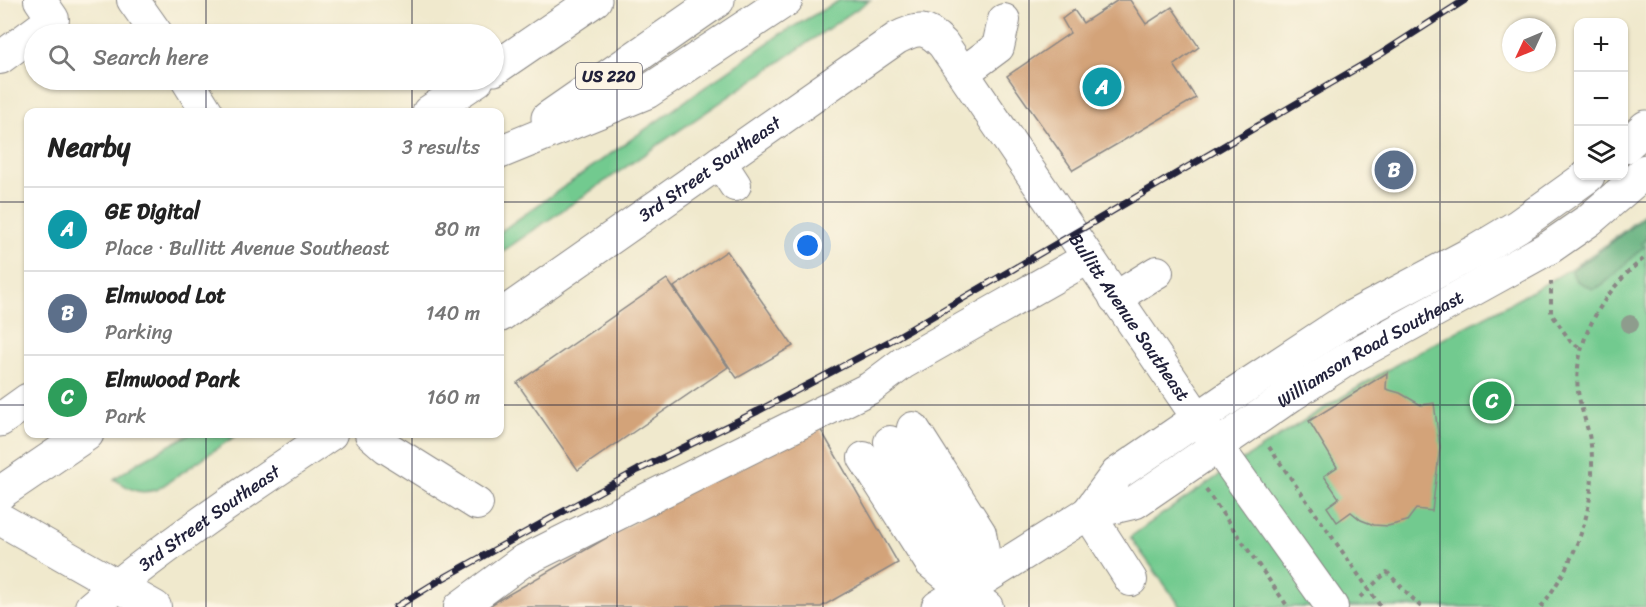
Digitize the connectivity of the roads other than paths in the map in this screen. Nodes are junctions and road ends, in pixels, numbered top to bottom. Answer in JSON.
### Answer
{"nodes":[{"id":1,"x":40,"y":0,"type":"edge"},
{"id":2,"x":133,"y":0,"type":"edge"},
{"id":3,"x":556,"y":0,"type":"edge"},
{"id":4,"x":596,"y":0,"type":"edge"},
{"id":5,"x":718,"y":0,"type":"edge"},
{"id":6,"x":786,"y":0,"type":"edge"},
{"id":7,"x":1004,"y":20,"type":"dead end"},
{"id":8,"x":47,"y":24,"type":"edge"},
{"id":9,"x":150,"y":24,"type":"edge"},
{"id":10,"x":923,"y":30,"type":"joint"},
{"id":11,"x":24,"y":41,"type":"edge"},
{"id":12,"x":504,"y":48,"type":"edge"},
{"id":13,"x":0,"y":58,"type":"edge"},
{"id":14,"x":504,"y":62,"type":"edge"},
{"id":15,"x":963,"y":73,"type":"junction"},
{"id":16,"x":193,"y":90,"type":"edge"},
{"id":17,"x":457,"y":90,"type":"edge"},
{"id":18,"x":462,"y":90,"type":"edge"},
{"id":19,"x":437,"y":107,"type":"edge"},
{"id":20,"x":204,"y":108,"type":"edge"},
{"id":21,"x":1646,"y":127,"type":"edge"},
{"id":22,"x":1628,"y":143,"type":"edge"},
{"id":23,"x":504,"y":149,"type":"edge"},
{"id":24,"x":504,"y":150,"type":"edge"},
{"id":25,"x":1646,"y":171,"type":"edge"},
{"id":26,"x":1582,"y":180,"type":"edge"},
{"id":27,"x":1088,"y":258,"type":"junction"},
{"id":28,"x":1157,"y":272,"type":"dead end"},
{"id":29,"x":1115,"y":298,"type":"junction"},
{"id":30,"x":504,"y":313,"type":"edge"},
{"id":31,"x":24,"y":403,"type":"edge"},
{"id":32,"x":1199,"y":419,"type":"junction"},
{"id":33,"x":0,"y":420,"type":"edge"},
{"id":34,"x":81,"y":438,"type":"edge"},
{"id":35,"x":325,"y":438,"type":"edge"},
{"id":36,"x":376,"y":438,"type":"edge"},
{"id":37,"x":889,"y":443,"type":"dead end"},
{"id":38,"x":1217,"y":446,"type":"junction"},
{"id":39,"x":0,"y":493,"type":"edge"},
{"id":40,"x":477,"y":504,"type":"dead end"},
{"id":41,"x":1088,"y":513,"type":"junction"},
{"id":42,"x":0,"y":519,"type":"edge"},
{"id":43,"x":1131,"y":580,"type":"dead end"},
{"id":44,"x":117,"y":585,"type":"junction"},
{"id":45,"x":980,"y":591,"type":"edge"},
{"id":46,"x":1344,"y":604,"type":"edge"},
{"id":47,"x":91,"y":607,"type":"edge"},
{"id":48,"x":155,"y":607,"type":"edge"},
{"id":49,"x":460,"y":607,"type":"edge"},
{"id":50,"x":938,"y":607,"type":"edge"}],
"edges":[{"from":1,"to":8,"type":"street"},
{"from":2,"to":9,"type":"street"},
{"from":3,"to":12,"type":"main road"},
{"from":4,"to":14,"type":"main road"},
{"from":5,"to":23,"type":"main road","number":"US 220"},
{"from":6,"to":24,"type":"main road"},
{"from":7,"to":15,"type":"street"},
{"from":10,"to":15,"type":"street","name":"Bullitt Avenue Southeast"},
{"from":10,"to":30,"type":"street","name":"3rd Street Southeast"},
{"from":11,"to":13,"type":"street"},
{"from":15,"to":27,"type":"street","name":"Bullitt Avenue Southeast"},
{"from":16,"to":20,"type":"street"},
{"from":17,"to":19,"type":"main road"},
{"from":18,"to":19,"type":"main road"},
{"from":21,"to":22,"type":"main road"},
{"from":25,"to":38,"type":"main road","name":"Williamson Road Southeast"},
{"from":26,"to":32,"type":"main road","name":"Williamson Road Southeast"},
{"from":27,"to":29,"type":"street","name":"Bullitt Avenue Southeast"},
{"from":27,"to":49,"type":"street"},
{"from":28,"to":29,"type":"street"},
{"from":29,"to":32,"type":"street","name":"Bullitt Avenue Southeast"},
{"from":31,"to":33,"type":"main road"},
{"from":32,"to":38,"type":"street","name":"Bullitt Avenue Southeast"},
{"from":32,"to":41,"type":"main road","name":"Williamson Road Southeast"},
{"from":34,"to":39,"type":"main road"},
{"from":35,"to":44,"type":"street","name":"3rd Street Southeast"},
{"from":36,"to":40,"type":"street"},
{"from":37,"to":45,"type":"street"},
{"from":38,"to":41,"type":"main road","name":"Williamson Road Southeast"},
{"from":38,"to":46,"type":"street","name":"Bullitt Avenue Southeast"},
{"from":41,"to":43,"type":"street"},
{"from":41,"to":45,"type":"main road","name":"Williamson Road Southeast"},
{"from":42,"to":44,"type":"street"},
{"from":44,"to":47,"type":"street","name":"3rd Street Southeast"},
{"from":44,"to":48,"type":"street"},
{"from":45,"to":50,"type":"main road","name":"Williamson Road Southeast"}]}
